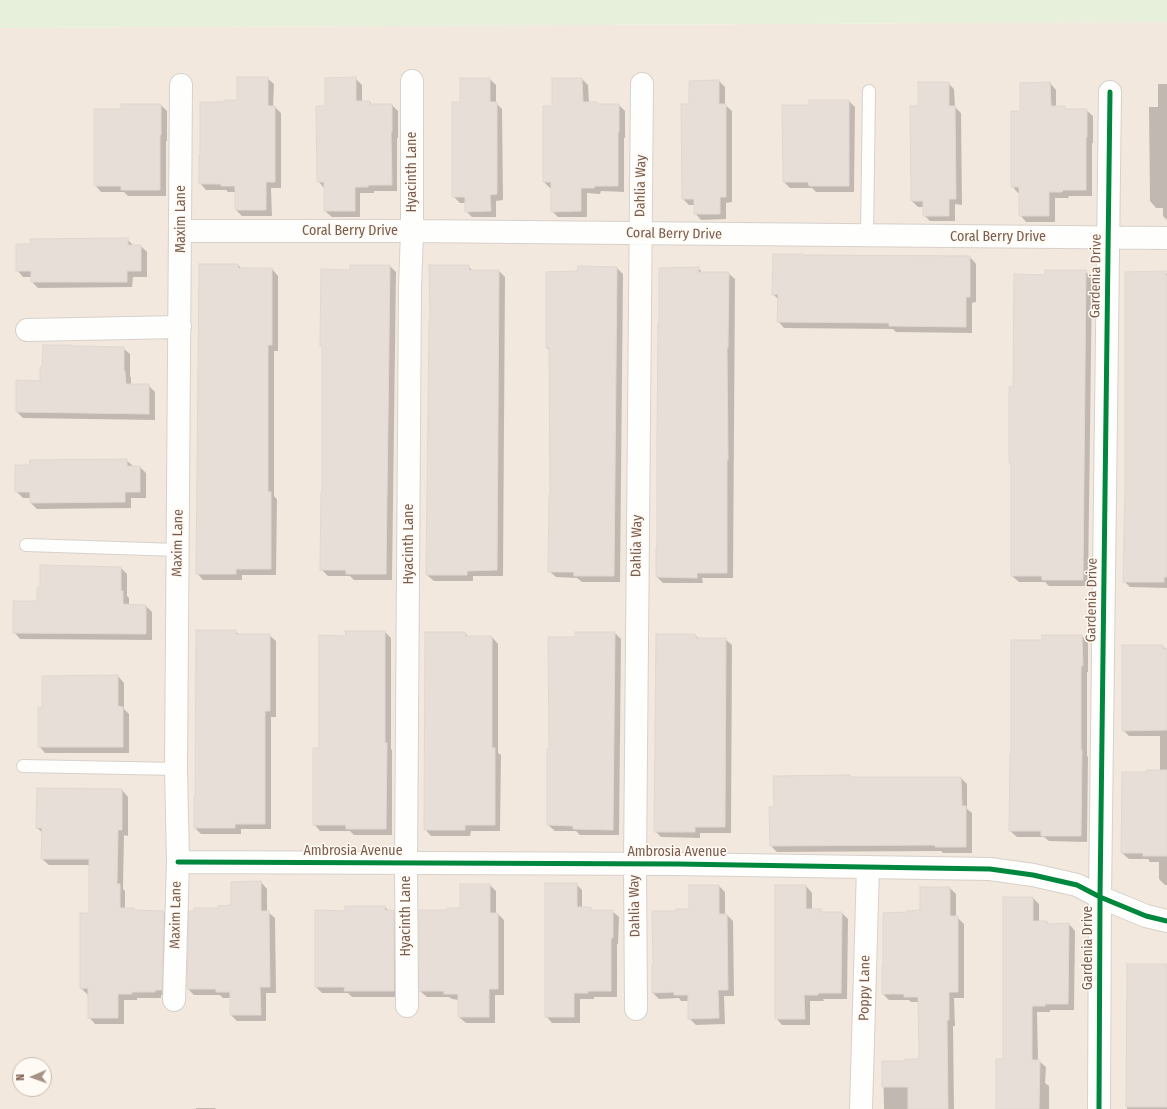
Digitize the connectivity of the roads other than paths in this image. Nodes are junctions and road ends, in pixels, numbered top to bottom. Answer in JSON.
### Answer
{"nodes":[{"id":1,"x":412,"y":81,"type":"dead end"},
{"id":2,"x":642,"y":84,"type":"dead end"},
{"id":3,"x":181,"y":85,"type":"dead end"},
{"id":4,"x":869,"y":91,"type":"dead end"},
{"id":5,"x":1110,"y":92,"type":"dead end"},
{"id":6,"x":181,"y":231,"type":"junction"},
{"id":7,"x":412,"y":231,"type":"junction"},
{"id":8,"x":640,"y":234,"type":"junction"},
{"id":9,"x":867,"y":236,"type":"junction"},
{"id":10,"x":1108,"y":238,"type":"junction"},
{"id":11,"x":1167,"y":238,"type":"edge"},
{"id":12,"x":180,"y":327,"type":"junction"},
{"id":13,"x":27,"y":330,"type":"dead end"},
{"id":14,"x":26,"y":545,"type":"dead end"},
{"id":15,"x":178,"y":550,"type":"junction"},
{"id":16,"x":23,"y":766,"type":"dead end"},
{"id":17,"x":176,"y":770,"type":"junction"},
{"id":18,"x":178,"y":862,"type":"junction"},
{"id":19,"x":406,"y":863,"type":"junction"},
{"id":20,"x":635,"y":864,"type":"junction"},
{"id":21,"x":868,"y":867,"type":"junction"},
{"id":22,"x":1100,"y":897,"type":"junction"},
{"id":23,"x":1167,"y":921,"type":"edge"},
{"id":24,"x":174,"y":1000,"type":"dead end"},
{"id":25,"x":407,"y":1006,"type":"dead end"},
{"id":26,"x":636,"y":1008,"type":"dead end"},
{"id":27,"x":862,"y":1109,"type":"edge"},
{"id":28,"x":1099,"y":1109,"type":"edge"}],
"edges":[{"from":1,"to":7,"type":"street","name":"Hyacinth Lane"},
{"from":2,"to":8,"type":"street","name":"Dahlia Way"},
{"from":3,"to":6,"type":"street","name":"Maxim Lane"},
{"from":4,"to":9,"type":"lane"},
{"from":5,"to":10,"type":"street","name":"Gardenia Drive"},
{"from":6,"to":7,"type":"street","name":"Coral Berry Drive"},
{"from":6,"to":12,"type":"street","name":"Maxim Lane"},
{"from":7,"to":8,"type":"street","name":"Coral Berry Drive"},
{"from":7,"to":19,"type":"street","name":"Hyacinth Lane"},
{"from":8,"to":9,"type":"street","name":"Coral Berry Drive"},
{"from":8,"to":20,"type":"street","name":"Dahlia Way"},
{"from":9,"to":10,"type":"street","name":"Coral Berry Drive"},
{"from":10,"to":11,"type":"street","name":"Coral Berry Drive"},
{"from":10,"to":22,"type":"street","name":"Gardenia Drive"},
{"from":12,"to":13,"type":"street"},
{"from":12,"to":15,"type":"street","name":"Maxim Lane"},
{"from":14,"to":15,"type":"lane"},
{"from":15,"to":17,"type":"street","name":"Maxim Lane"},
{"from":16,"to":17,"type":"lane"},
{"from":17,"to":18,"type":"street","name":"Maxim Lane"},
{"from":18,"to":19,"type":"street","name":"Ambrosia Avenue"},
{"from":18,"to":24,"type":"street","name":"Maxim Lane"},
{"from":19,"to":20,"type":"street","name":"Ambrosia Avenue"},
{"from":19,"to":25,"type":"street","name":"Hyacinth Lane"},
{"from":20,"to":21,"type":"street","name":"Ambrosia Avenue"},
{"from":20,"to":26,"type":"street","name":"Dahlia Way"},
{"from":21,"to":22,"type":"street","name":"Ambrosia Avenue"},
{"from":21,"to":27,"type":"street","name":"Poppy Lane"},
{"from":22,"to":23,"type":"street","name":"Ambrosia Avenue"},
{"from":22,"to":28,"type":"street","name":"Gardenia Drive"}]}
